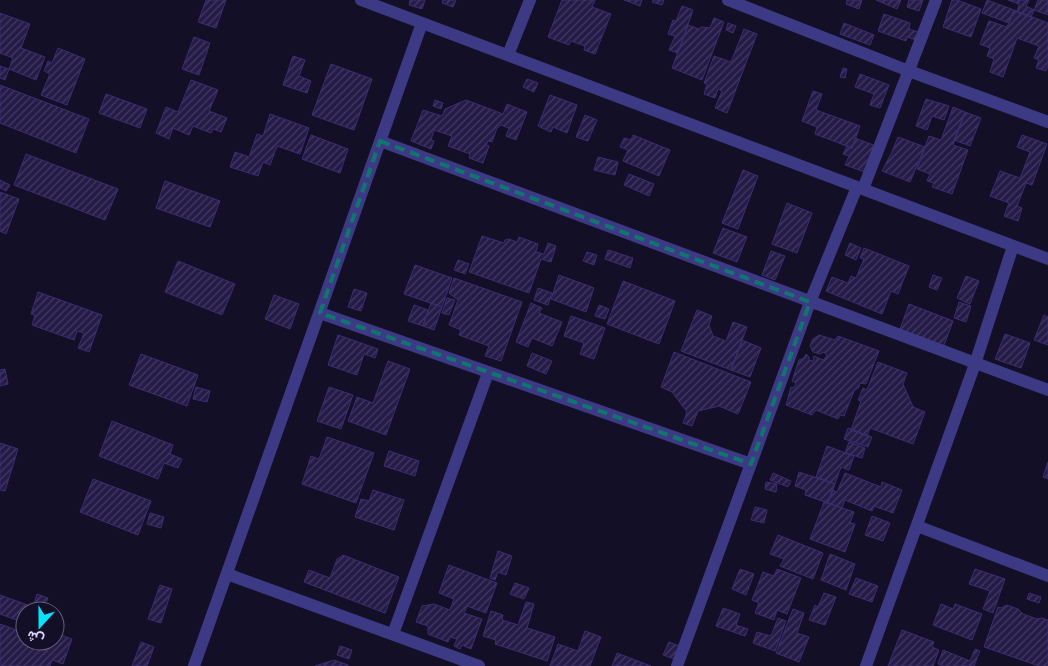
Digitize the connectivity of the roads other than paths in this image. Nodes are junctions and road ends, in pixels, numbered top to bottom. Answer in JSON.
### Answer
{"nodes":[{"id":1,"x":362,"y":0,"type":"edge"},
{"id":2,"x":530,"y":0,"type":"edge"},
{"id":3,"x":728,"y":0,"type":"edge"},
{"id":4,"x":936,"y":0,"type":"edge"},
{"id":5,"x":422,"y":23,"type":"junction"},
{"id":6,"x":508,"y":55,"type":"junction"},
{"id":7,"x":909,"y":71,"type":"junction"},
{"id":8,"x":1048,"y":122,"type":"edge"},
{"id":9,"x":380,"y":141,"type":"junction"},
{"id":10,"x":860,"y":188,"type":"junction"},
{"id":11,"x":1013,"y":246,"type":"junction"},
{"id":12,"x":1048,"y":259,"type":"edge"},
{"id":13,"x":810,"y":302,"type":"junction"},
{"id":14,"x":320,"y":313,"type":"junction"},
{"id":15,"x":975,"y":364,"type":"junction"},
{"id":16,"x":488,"y":373,"type":"junction"},
{"id":17,"x":1048,"y":390,"type":"edge"},
{"id":18,"x":751,"y":464,"type":"junction"},
{"id":19,"x":917,"y":526,"type":"junction"},
{"id":20,"x":227,"y":574,"type":"junction"},
{"id":21,"x":1048,"y":576,"type":"edge"},
{"id":22,"x":393,"y":634,"type":"junction"},
{"id":23,"x":194,"y":666,"type":"edge"},
{"id":24,"x":479,"y":666,"type":"edge"},
{"id":25,"x":677,"y":666,"type":"edge"},
{"id":26,"x":866,"y":666,"type":"edge"}],
"edges":[{"from":1,"to":5,"type":"street"},
{"from":2,"to":6,"type":"street"},
{"from":3,"to":7,"type":"street"},
{"from":4,"to":7,"type":"street"},
{"from":5,"to":6,"type":"street"},
{"from":5,"to":9,"type":"street"},
{"from":6,"to":10,"type":"street"},
{"from":7,"to":8,"type":"street"},
{"from":7,"to":10,"type":"street"},
{"from":9,"to":13,"type":"street"},
{"from":9,"to":14,"type":"street"},
{"from":10,"to":11,"type":"street"},
{"from":10,"to":13,"type":"street"},
{"from":11,"to":12,"type":"street"},
{"from":11,"to":15,"type":"street"},
{"from":13,"to":15,"type":"street"},
{"from":13,"to":18,"type":"street"},
{"from":14,"to":16,"type":"street"},
{"from":14,"to":20,"type":"street"},
{"from":15,"to":17,"type":"street"},
{"from":15,"to":19,"type":"street"},
{"from":16,"to":18,"type":"street"},
{"from":16,"to":22,"type":"street"},
{"from":18,"to":25,"type":"street"},
{"from":19,"to":21,"type":"street"},
{"from":19,"to":26,"type":"street"},
{"from":20,"to":22,"type":"street"},
{"from":20,"to":23,"type":"street"},
{"from":22,"to":24,"type":"street"}]}
